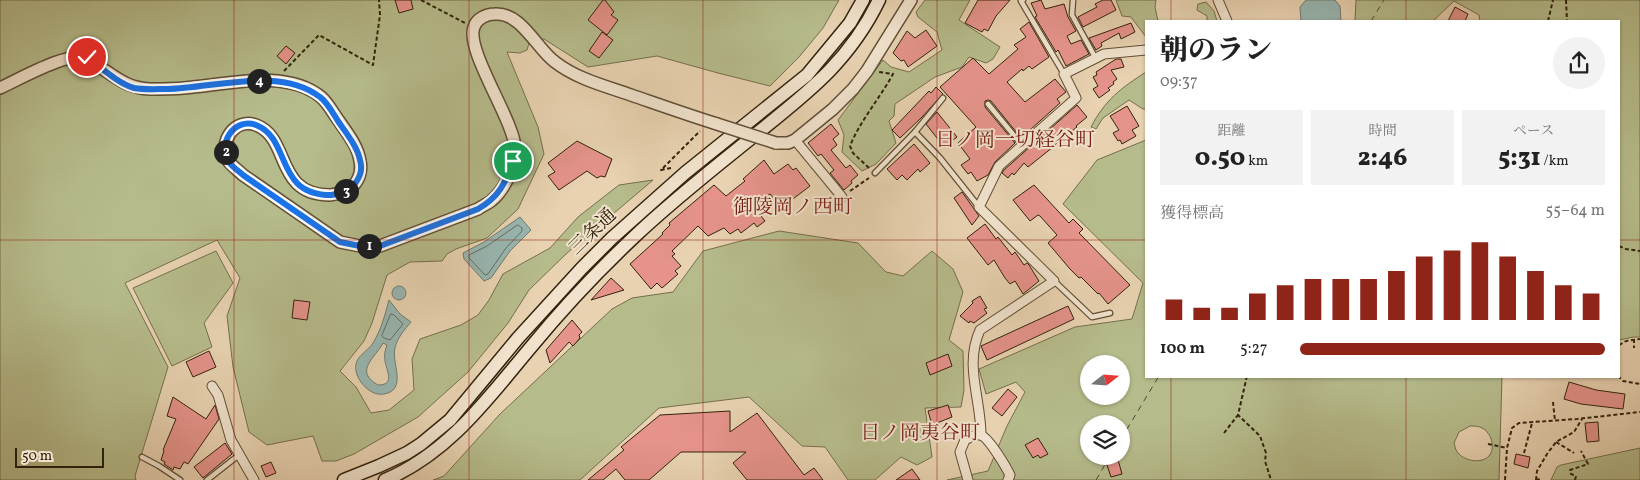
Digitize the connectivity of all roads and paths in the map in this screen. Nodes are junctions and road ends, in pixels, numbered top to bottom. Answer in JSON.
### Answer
{"nodes":[{"id":1,"x":379,"y":0,"type":"edge"},
{"id":2,"x":421,"y":0,"type":"edge"},
{"id":3,"x":863,"y":0,"type":"edge"},
{"id":4,"x":879,"y":0,"type":"edge"},
{"id":5,"x":911,"y":0,"type":"edge"},
{"id":6,"x":1023,"y":0,"type":"edge"},
{"id":7,"x":1073,"y":0,"type":"edge"},
{"id":8,"x":1218,"y":0,"type":"edge"},
{"id":9,"x":1554,"y":0,"type":"edge"},
{"id":10,"x":1566,"y":0,"type":"edge"},
{"id":11,"x":1228,"y":20,"type":"edge"},
{"id":12,"x":1548,"y":20,"type":"edge"},
{"id":13,"x":1567,"y":20,"type":"edge"},
{"id":14,"x":474,"y":27,"type":"junction"},
{"id":15,"x":1145,"y":50,"type":"edge"},
{"id":16,"x":1095,"y":57,"type":"junction"},
{"id":17,"x":893,"y":74,"type":"dead end"},
{"id":18,"x":1064,"y":74,"type":"junction"},
{"id":19,"x":275,"y":81,"type":"junction"},
{"id":20,"x":0,"y":88,"type":"edge"},
{"id":21,"x":943,"y":98,"type":"dead end"},
{"id":22,"x":988,"y":104,"type":"dead end"},
{"id":23,"x":713,"y":123,"type":"junction"},
{"id":24,"x":915,"y":132,"type":"junction"},
{"id":25,"x":795,"y":140,"type":"junction"},
{"id":26,"x":1023,"y":146,"type":"junction"},
{"id":27,"x":675,"y":170,"type":"dead end"},
{"id":28,"x":875,"y":173,"type":"junction"},
{"id":29,"x":842,"y":197,"type":"joint"},
{"id":30,"x":979,"y":207,"type":"junction"},
{"id":31,"x":1620,"y":246,"type":"edge"},
{"id":32,"x":1640,"y":251,"type":"edge"},
{"id":33,"x":1054,"y":281,"type":"junction"},
{"id":34,"x":1110,"y":313,"type":"dead end"},
{"id":35,"x":1634,"y":339,"type":"junction"},
{"id":36,"x":1640,"y":339,"type":"edge"},
{"id":37,"x":1620,"y":344,"type":"edge"},
{"id":38,"x":1634,"y":348,"type":"dead end"},
{"id":39,"x":1247,"y":378,"type":"edge"},
{"id":40,"x":1620,"y":378,"type":"edge"},
{"id":41,"x":1640,"y":384,"type":"edge"},
{"id":42,"x":212,"y":386,"type":"dead end"},
{"id":43,"x":1553,"y":402,"type":"dead end"},
{"id":44,"x":1640,"y":412,"type":"edge"},
{"id":45,"x":1238,"y":415,"type":"junction"},
{"id":46,"x":1582,"y":419,"type":"junction"},
{"id":47,"x":1555,"y":422,"type":"junction"},
{"id":48,"x":1532,"y":423,"type":"junction"},
{"id":49,"x":1224,"y":434,"type":"dead end"},
{"id":50,"x":981,"y":435,"type":"junction"},
{"id":51,"x":1556,"y":442,"type":"junction"},
{"id":52,"x":1488,"y":444,"type":"dead end"},
{"id":53,"x":1507,"y":448,"type":"junction"},
{"id":54,"x":1581,"y":451,"type":"dead end"},
{"id":55,"x":1524,"y":453,"type":"dead end"},
{"id":56,"x":1574,"y":453,"type":"dead end"},
{"id":57,"x":240,"y":455,"type":"junction"},
{"id":58,"x":142,"y":457,"type":"dead end"},
{"id":59,"x":1536,"y":479,"type":"edge"},
{"id":60,"x":180,"y":480,"type":"edge"},
{"id":61,"x":207,"y":480,"type":"edge"},
{"id":62,"x":254,"y":480,"type":"edge"},
{"id":63,"x":344,"y":480,"type":"edge"},
{"id":64,"x":385,"y":480,"type":"edge"},
{"id":65,"x":968,"y":480,"type":"edge"},
{"id":66,"x":1008,"y":480,"type":"edge"},
{"id":67,"x":1271,"y":480,"type":"edge"},
{"id":68,"x":1505,"y":480,"type":"edge"},
{"id":69,"x":1541,"y":480,"type":"edge"},
{"id":70,"x":1575,"y":480,"type":"edge"}],
"edges":[{"from":1,"to":19,"type":"path"},
{"from":2,"to":14,"type":"path"},
{"from":3,"to":63,"type":"main road","name":"三条通"},
{"from":4,"to":64,"type":"main road","name":"三条通"},
{"from":5,"to":25,"type":"street"},
{"from":6,"to":18,"type":"lane"},
{"from":7,"to":16,"type":"lane"},
{"from":8,"to":11,"type":"street"},
{"from":9,"to":12,"type":"path"},
{"from":10,"to":13,"type":"path"},
{"from":14,"to":19,"type":"street"},
{"from":14,"to":23,"type":"street"},
{"from":15,"to":16,"type":"street"},
{"from":16,"to":18,"type":"street"},
{"from":17,"to":28,"type":"path"},
{"from":18,"to":26,"type":"street"},
{"from":19,"to":20,"type":"street"},
{"from":21,"to":24,"type":"lane"},
{"from":22,"to":26,"type":"lane"},
{"from":23,"to":25,"type":"street","bridge":true},
{"from":23,"to":27,"type":"path"},
{"from":24,"to":28,"type":"lane"},
{"from":24,"to":30,"type":"lane"},
{"from":25,"to":29,"type":"street"},
{"from":26,"to":30,"type":"street"},
{"from":28,"to":29,"type":"path"},
{"from":30,"to":33,"type":"street"},
{"from":31,"to":32,"type":"path"},
{"from":33,"to":34,"type":"lane"},
{"from":33,"to":50,"type":"street"},
{"from":35,"to":36,"type":"path"},
{"from":35,"to":37,"type":"path"},
{"from":35,"to":38,"type":"path"},
{"from":39,"to":45,"type":"path"},
{"from":40,"to":41,"type":"path"},
{"from":42,"to":57,"type":"street"},
{"from":43,"to":47,"type":"path"},
{"from":44,"to":46,"type":"path"},
{"from":45,"to":49,"type":"path"},
{"from":45,"to":67,"type":"path"},
{"from":46,"to":47,"type":"path"},
{"from":46,"to":51,"type":"path"},
{"from":47,"to":48,"type":"path"},
{"from":48,"to":53,"type":"path"},
{"from":48,"to":55,"type":"path"},
{"from":50,"to":65,"type":"street"},
{"from":50,"to":66,"type":"street"},
{"from":51,"to":56,"type":"path"},
{"from":51,"to":59,"type":"path"},
{"from":52,"to":53,"type":"path"},
{"from":53,"to":68,"type":"path"},
{"from":54,"to":70,"type":"path"},
{"from":57,"to":61,"type":"lane"},
{"from":57,"to":62,"type":"street"},
{"from":58,"to":60,"type":"lane"},
{"from":59,"to":69,"type":"path"}]}
